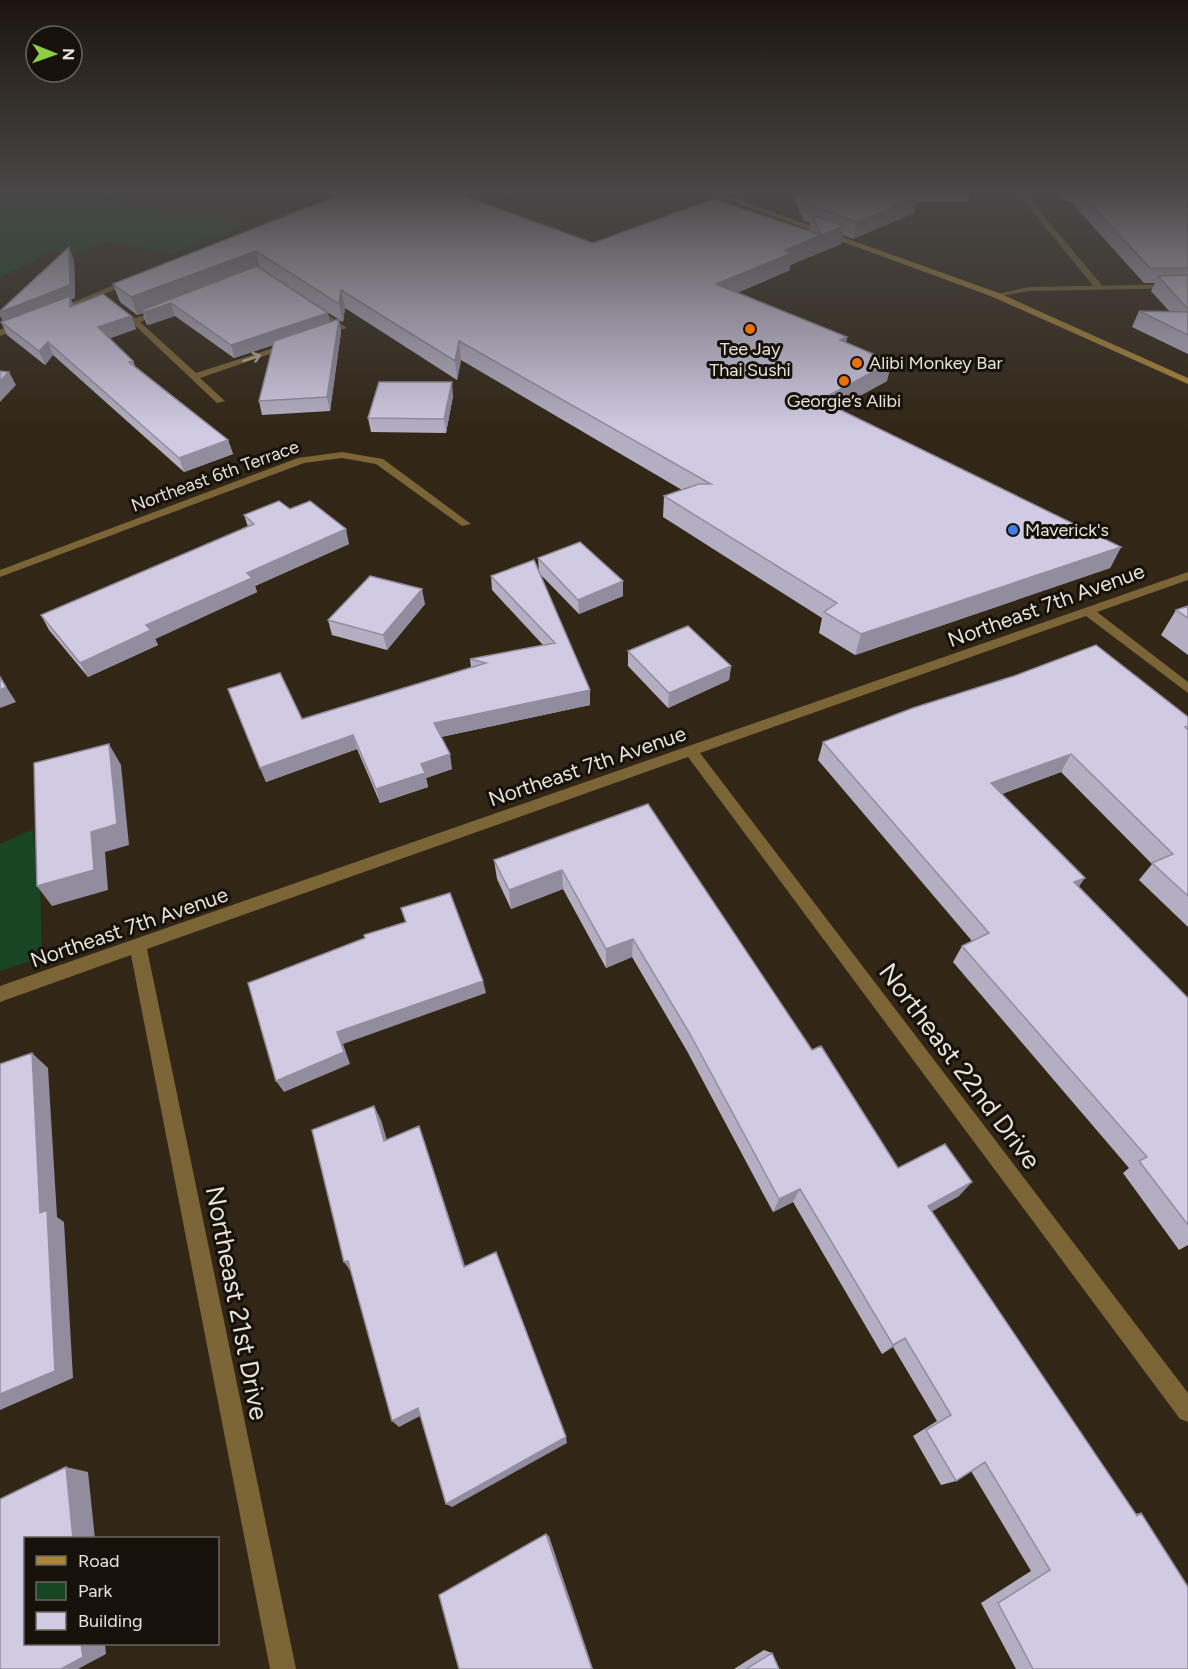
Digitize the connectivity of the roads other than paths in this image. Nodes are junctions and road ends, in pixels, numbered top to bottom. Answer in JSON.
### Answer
{"nodes":[{"id":1,"x":935,"y":273,"type":"edge"},
{"id":2,"x":1087,"y":273,"type":"edge"},
{"id":3,"x":148,"y":274,"type":"edge"},
{"id":4,"x":1188,"y":285,"type":"edge"},
{"id":5,"x":1098,"y":286,"type":"junction"},
{"id":6,"x":99,"y":294,"type":"junction"},
{"id":7,"x":996,"y":295,"type":"junction"},
{"id":8,"x":108,"y":300,"type":"edge"},
{"id":9,"x":307,"y":303,"type":"edge"},
{"id":10,"x":117,"y":307,"type":"edge"},
{"id":11,"x":167,"y":309,"type":"edge"},
{"id":12,"x":44,"y":315,"type":"edge"},
{"id":13,"x":33,"y":320,"type":"edge"},
{"id":14,"x":136,"y":321,"type":"junction"},
{"id":15,"x":332,"y":331,"type":"edge"},
{"id":16,"x":0,"y":333,"type":"edge"},
{"id":17,"x":298,"y":343,"type":"edge"},
{"id":18,"x":197,"y":376,"type":"junction"},
{"id":19,"x":1188,"y":381,"type":"edge"},
{"id":20,"x":220,"y":400,"type":"dead end"},
{"id":21,"x":466,"y":524,"type":"dead end"},
{"id":22,"x":0,"y":574,"type":"edge"},
{"id":23,"x":1188,"y":576,"type":"edge"},
{"id":24,"x":1089,"y":612,"type":"junction"},
{"id":25,"x":1188,"y":689,"type":"edge"},
{"id":26,"x":692,"y":752,"type":"junction"},
{"id":27,"x":138,"y":947,"type":"junction"},
{"id":28,"x":0,"y":994,"type":"edge"},
{"id":29,"x":1188,"y":1411,"type":"edge"},
{"id":30,"x":283,"y":1669,"type":"edge"}],
"edges":[{"from":1,"to":7,"type":"main road"},
{"from":2,"to":5,"type":"street"},
{"from":3,"to":6,"type":"street"},
{"from":4,"to":5,"type":"street"},
{"from":5,"to":7,"type":"street"},
{"from":6,"to":8,"type":"street"},
{"from":6,"to":12,"type":"street"},
{"from":7,"to":19,"type":"main road"},
{"from":9,"to":15,"type":"street"},
{"from":10,"to":14,"type":"street"},
{"from":11,"to":14,"type":"street"},
{"from":13,"to":16,"type":"street"},
{"from":14,"to":18,"type":"street"},
{"from":18,"to":17,"type":"street","one_way":true},
{"from":18,"to":20,"type":"street"},
{"from":21,"to":22,"type":"street","name":"Northeast 6th Terrace"},
{"from":23,"to":24,"type":"street","name":"Northeast 7th Avenue"},
{"from":24,"to":25,"type":"street"},
{"from":24,"to":26,"type":"street","name":"Northeast 7th Avenue"},
{"from":26,"to":27,"type":"street","name":"Northeast 7th Avenue"},
{"from":26,"to":29,"type":"street","name":"Northeast 22nd Drive"},
{"from":27,"to":28,"type":"street","name":"Northeast 7th Avenue"},
{"from":27,"to":30,"type":"street","name":"Northeast 21st Drive"}]}
